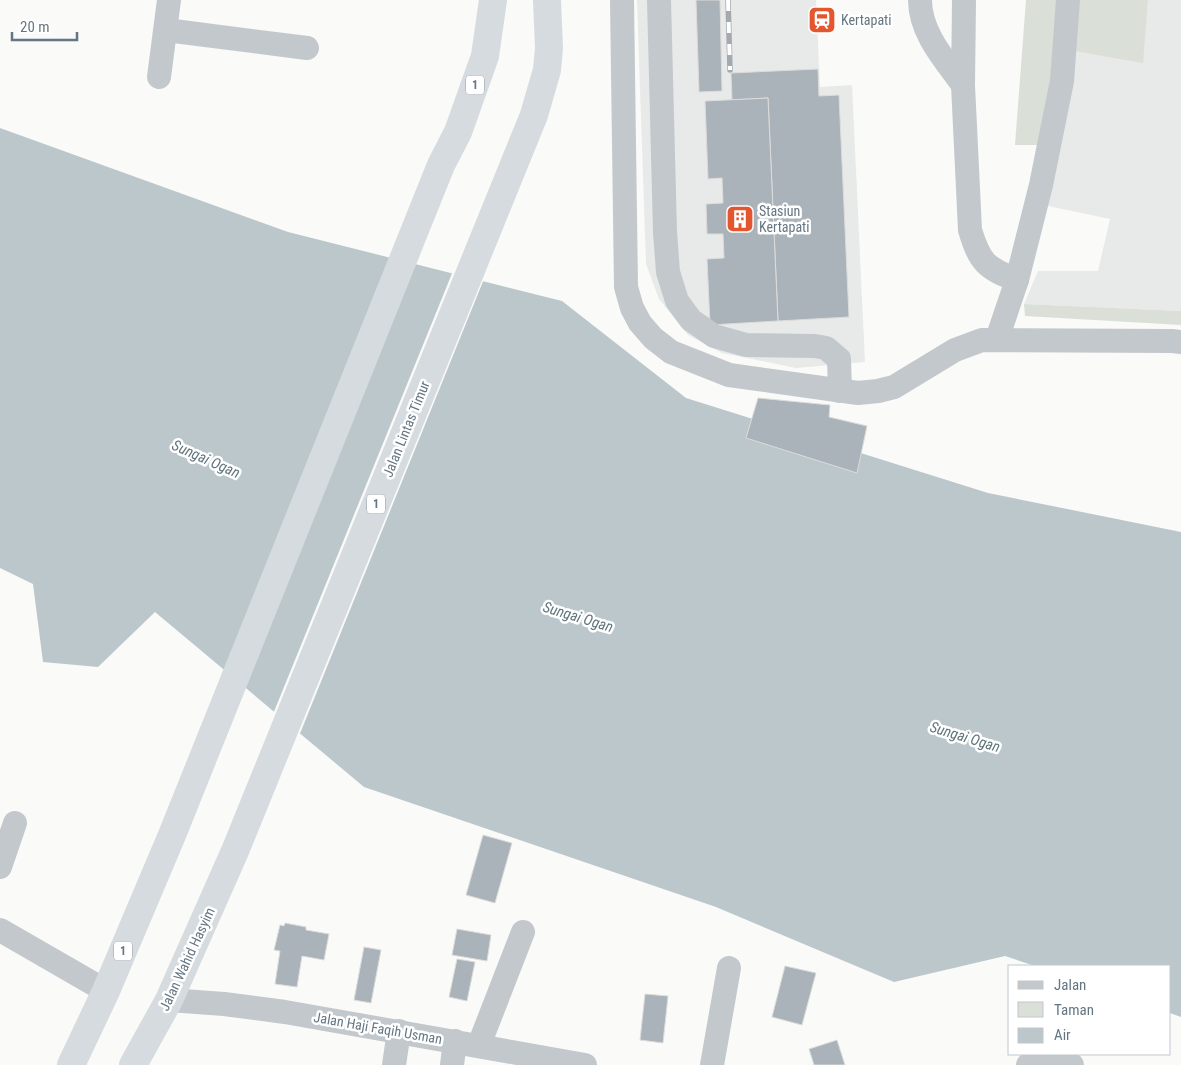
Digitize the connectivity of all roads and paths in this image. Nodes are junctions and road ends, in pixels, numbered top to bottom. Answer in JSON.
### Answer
{"nodes":[{"id":1,"x":169,"y":0,"type":"edge"},
{"id":2,"x":493,"y":0,"type":"edge"},
{"id":3,"x":547,"y":0,"type":"edge"},
{"id":4,"x":622,"y":0,"type":"edge"},
{"id":5,"x":658,"y":0,"type":"edge"},
{"id":6,"x":920,"y":0,"type":"edge"},
{"id":7,"x":964,"y":0,"type":"edge"},
{"id":8,"x":1068,"y":0,"type":"edge"},
{"id":9,"x":166,"y":30,"type":"junction"},
{"id":10,"x":307,"y":48,"type":"dead end"},
{"id":11,"x":159,"y":77,"type":"dead end"},
{"id":12,"x":963,"y":85,"type":"junction"},
{"id":13,"x":1017,"y":280,"type":"junction"},
{"id":14,"x":998,"y":339,"type":"junction"},
{"id":15,"x":1181,"y":342,"type":"edge"},
{"id":16,"x":840,"y":391,"type":"junction"},
{"id":17,"x":16,"y":823,"type":"dead end"},
{"id":18,"x":235,"y":851,"type":"joint"},
{"id":19,"x":0,"y":867,"type":"edge"},
{"id":20,"x":0,"y":930,"type":"edge"},
{"id":21,"x":523,"y":932,"type":"dead end"},
{"id":22,"x":729,"y":968,"type":"dead end"},
{"id":23,"x":106,"y":992,"type":"junction"},
{"id":24,"x":169,"y":1000,"type":"junction"},
{"id":25,"x":399,"y":1031,"type":"junction"},
{"id":26,"x":455,"y":1041,"type":"junction"},
{"id":27,"x":480,"y":1045,"type":"junction"},
{"id":28,"x":578,"y":1064,"type":"edge"},
{"id":29,"x":71,"y":1065,"type":"edge"},
{"id":30,"x":133,"y":1065,"type":"edge"},
{"id":31,"x":394,"y":1065,"type":"edge"},
{"id":32,"x":452,"y":1065,"type":"edge"},
{"id":33,"x":712,"y":1065,"type":"edge"},
{"id":34,"x":1028,"y":1065,"type":"edge"},
{"id":35,"x":1072,"y":1065,"type":"edge"}],
"edges":[{"from":1,"to":9,"type":"street"},
{"from":2,"to":23,"type":"highway","number":"1"},
{"from":3,"to":18,"type":"highway","name":"Jalan Lintas Timur","number":"1"},
{"from":4,"to":16,"type":"street"},
{"from":5,"to":16,"type":"street"},
{"from":6,"to":12,"type":"street"},
{"from":7,"to":12,"type":"street"},
{"from":8,"to":13,"type":"street"},
{"from":9,"to":10,"type":"street"},
{"from":9,"to":11,"type":"street"},
{"from":12,"to":13,"type":"street"},
{"from":13,"to":14,"type":"street"},
{"from":14,"to":15,"type":"street"},
{"from":14,"to":16,"type":"street"},
{"from":17,"to":19,"type":"street"},
{"from":18,"to":24,"type":"highway","name":"Jalan Wahid Hasyim","number":"1"},
{"from":20,"to":23,"type":"street"},
{"from":21,"to":27,"type":"street"},
{"from":22,"to":33,"type":"street"},
{"from":23,"to":29,"type":"highway","number":"1"},
{"from":24,"to":25,"type":"street","name":"Jalan Haji Faqih Usman"},
{"from":24,"to":30,"type":"highway","name":"Jalan Wahid Hasyim","number":"1"},
{"from":25,"to":26,"type":"street","name":"Jalan Haji Faqih Usman"},
{"from":25,"to":31,"type":"street"},
{"from":26,"to":27,"type":"street","name":"Jalan Haji Faqih Usman"},
{"from":26,"to":32,"type":"street"},
{"from":27,"to":28,"type":"street","name":"Jalan Haji Faqih Usman"},
{"from":34,"to":35,"type":"street"}]}
